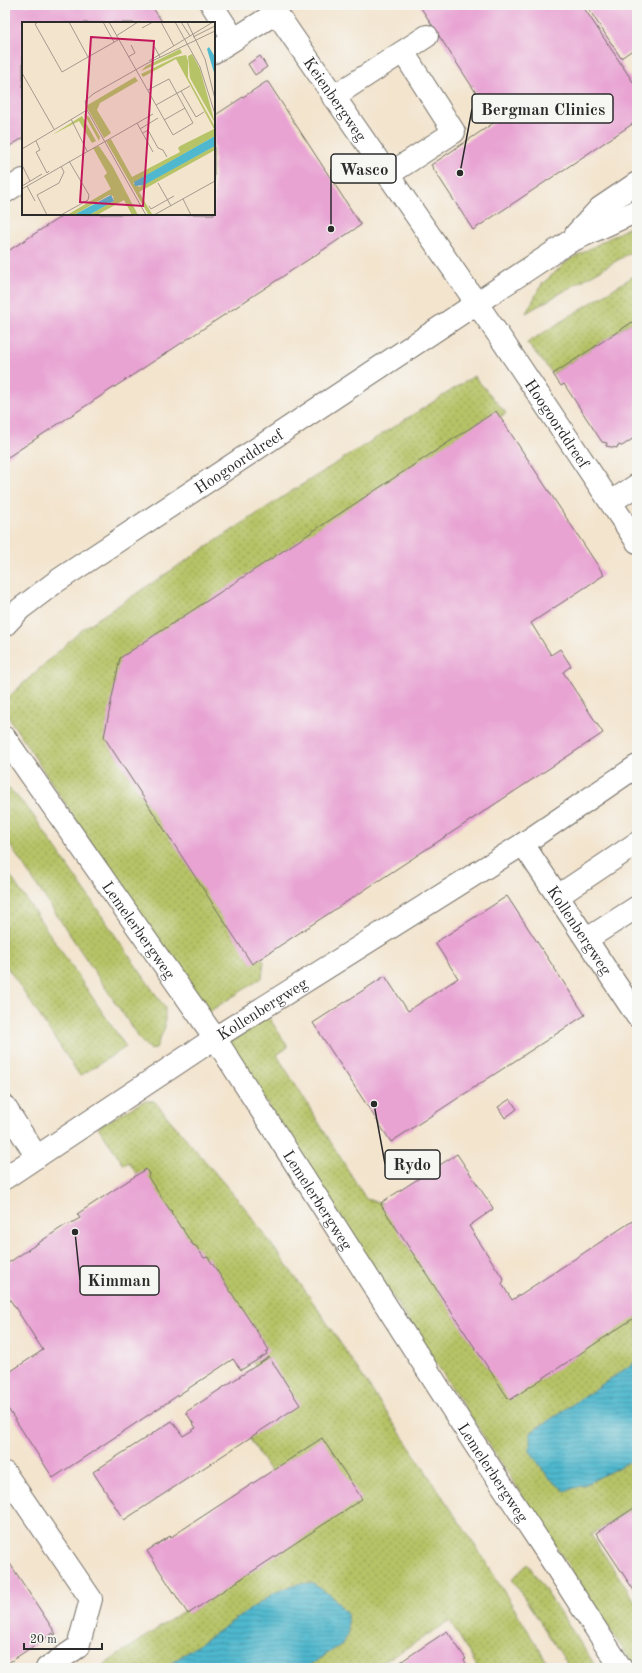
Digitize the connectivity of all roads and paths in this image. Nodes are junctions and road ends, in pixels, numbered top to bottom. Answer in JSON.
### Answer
{"nodes":[{"id":1,"x":212,"y":5,"type":"edge"},
{"id":2,"x":273,"y":9,"type":"edge"},
{"id":3,"x":427,"y":36,"type":"dead end"},
{"id":4,"x":234,"y":39,"type":"junction"},
{"id":5,"x":215,"y":51,"type":"edge"},
{"id":6,"x":403,"y":52,"type":"junction"},
{"id":7,"x":333,"y":96,"type":"junction"},
{"id":8,"x":388,"y":175,"type":"junction"},
{"id":9,"x":22,"y":181,"type":"edge"},
{"id":10,"x":637,"y":183,"type":"edge"},
{"id":11,"x":5,"y":192,"type":"edge"},
{"id":12,"x":637,"y":211,"type":"edge"},
{"id":13,"x":569,"y":242,"type":"junction"},
{"id":14,"x":477,"y":303,"type":"junction"},
{"id":15,"x":637,"y":485,"type":"edge"},
{"id":16,"x":611,"y":502,"type":"junction"},
{"id":17,"x":637,"y":542,"type":"edge"},
{"id":18,"x":5,"y":625,"type":"edge"},
{"id":19,"x":6,"y":744,"type":"edge"},
{"id":20,"x":637,"y":766,"type":"edge"},
{"id":21,"x":637,"y":843,"type":"edge"},
{"id":22,"x":523,"y":844,"type":"junction"},
{"id":23,"x":558,"y":896,"type":"junction"},
{"id":24,"x":637,"y":907,"type":"edge"},
{"id":25,"x":586,"y":939,"type":"junction"},
{"id":26,"x":637,"y":1016,"type":"edge"},
{"id":27,"x":215,"y":1038,"type":"junction"},
{"id":28,"x":5,"y":1107,"type":"edge"},
{"id":29,"x":37,"y":1157,"type":"junction"},
{"id":30,"x":5,"y":1178,"type":"edge"},
{"id":31,"x":5,"y":1473,"type":"edge"},
{"id":32,"x":47,"y":1668,"type":"edge"},
{"id":33,"x":620,"y":1668,"type":"edge"}],
"edges":[{"from":1,"to":4,"type":"street"},
{"from":2,"to":4,"type":"street","name":"Keienbergweg"},
{"from":2,"to":7,"type":"street","name":"Keienbergweg"},
{"from":3,"to":6,"type":"street"},
{"from":4,"to":5,"type":"street","name":"Keienbergweg"},
{"from":6,"to":7,"type":"street"},
{"from":6,"to":8,"type":"street"},
{"from":7,"to":8,"type":"street","name":"Keienbergweg"},
{"from":8,"to":14,"type":"street","name":"Keienbergweg"},
{"from":9,"to":11,"type":"street"},
{"from":10,"to":13,"type":"street","name":"Hoogoorddreef"},
{"from":12,"to":13,"type":"street","name":"Hoogoorddreef"},
{"from":13,"to":14,"type":"street","name":"Hoogoorddreef"},
{"from":14,"to":16,"type":"street","name":"Hoogoorddreef"},
{"from":14,"to":18,"type":"street","name":"Hoogoorddreef"},
{"from":15,"to":16,"type":"street"},
{"from":16,"to":17,"type":"street","name":"Hoogoorddreef"},
{"from":19,"to":27,"type":"street","name":"Lemelerbergweg"},
{"from":20,"to":22,"type":"street","name":"Kollenbergweg"},
{"from":21,"to":23,"type":"street"},
{"from":22,"to":23,"type":"street","name":"Kollenbergweg"},
{"from":22,"to":27,"type":"street","name":"Kollenbergweg"},
{"from":23,"to":25,"type":"street","name":"Kollenbergweg"},
{"from":24,"to":25,"type":"street"},
{"from":25,"to":26,"type":"street","name":"Kollenbergweg"},
{"from":27,"to":29,"type":"street","name":"Kollenbergweg"},
{"from":27,"to":33,"type":"street","name":"Lemelerbergweg"},
{"from":28,"to":29,"type":"street"},
{"from":29,"to":30,"type":"street","name":"Kollenbergweg"},
{"from":31,"to":32,"type":"street"}]}
